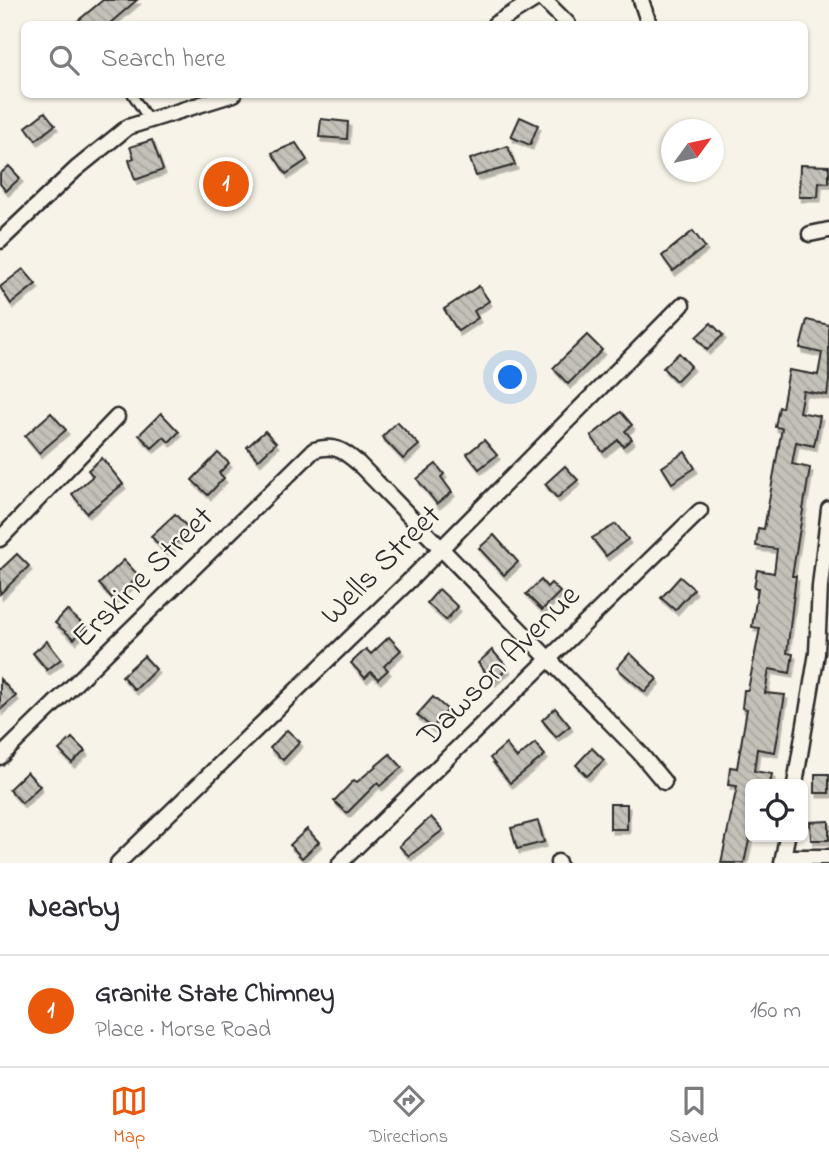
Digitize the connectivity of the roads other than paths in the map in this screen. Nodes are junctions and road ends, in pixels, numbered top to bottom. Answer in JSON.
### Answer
{"nodes":[{"id":1,"x":534,"y":0,"type":"edge"},
{"id":2,"x":544,"y":0,"type":"edge"},
{"id":3,"x":642,"y":0,"type":"edge"},
{"id":4,"x":500,"y":21,"type":"edge"},
{"id":5,"x":565,"y":21,"type":"edge"},
{"id":6,"x":648,"y":21,"type":"edge"},
{"id":7,"x":135,"y":98,"type":"edge"},
{"id":8,"x":220,"y":98,"type":"edge"},
{"id":9,"x":148,"y":119,"type":"junction"},
{"id":10,"x":829,"y":230,"type":"edge"},
{"id":11,"x":810,"y":234,"type":"dead end"},
{"id":12,"x":0,"y":241,"type":"edge"},
{"id":13,"x":682,"y":305,"type":"dead end"},
{"id":14,"x":117,"y":417,"type":"dead end"},
{"id":15,"x":829,"y":509,"type":"edge"},
{"id":16,"x":700,"y":512,"type":"dead end"},
{"id":17,"x":0,"y":539,"type":"edge"},
{"id":18,"x":440,"y":547,"type":"junction"},
{"id":19,"x":547,"y":658,"type":"junction"},
{"id":20,"x":813,"y":680,"type":"junction"},
{"id":21,"x":829,"y":680,"type":"edge"},
{"id":22,"x":0,"y":757,"type":"edge"},
{"id":23,"x":796,"y":779,"type":"edge"},
{"id":24,"x":664,"y":782,"type":"dead end"},
{"id":25,"x":786,"y":842,"type":"edge"},
{"id":26,"x":829,"y":858,"type":"edge"},
{"id":27,"x":783,"y":860,"type":"edge"},
{"id":28,"x":118,"y":863,"type":"edge"},
{"id":29,"x":340,"y":863,"type":"edge"}],
"edges":[{"from":1,"to":4,"type":"street"},
{"from":2,"to":5,"type":"street"},
{"from":3,"to":6,"type":"street"},
{"from":7,"to":9,"type":"lane"},
{"from":8,"to":9,"type":"street"},
{"from":9,"to":12,"type":"street"},
{"from":10,"to":11,"type":"street"},
{"from":13,"to":18,"type":"street","name":"Wells Street"},
{"from":14,"to":17,"type":"street"},
{"from":15,"to":20,"type":"street"},
{"from":16,"to":19,"type":"street","name":"Dawson Avenue"},
{"from":18,"to":19,"type":"street"},
{"from":18,"to":22,"type":"street","name":"Erskine Street"},
{"from":18,"to":28,"type":"street","name":"Wells Street"},
{"from":19,"to":24,"type":"street"},
{"from":19,"to":29,"type":"street","name":"Dawson Avenue"},
{"from":20,"to":21,"type":"street"},
{"from":20,"to":23,"type":"street"},
{"from":25,"to":27,"type":"street"},
{"from":26,"to":27,"type":"street"}]}
